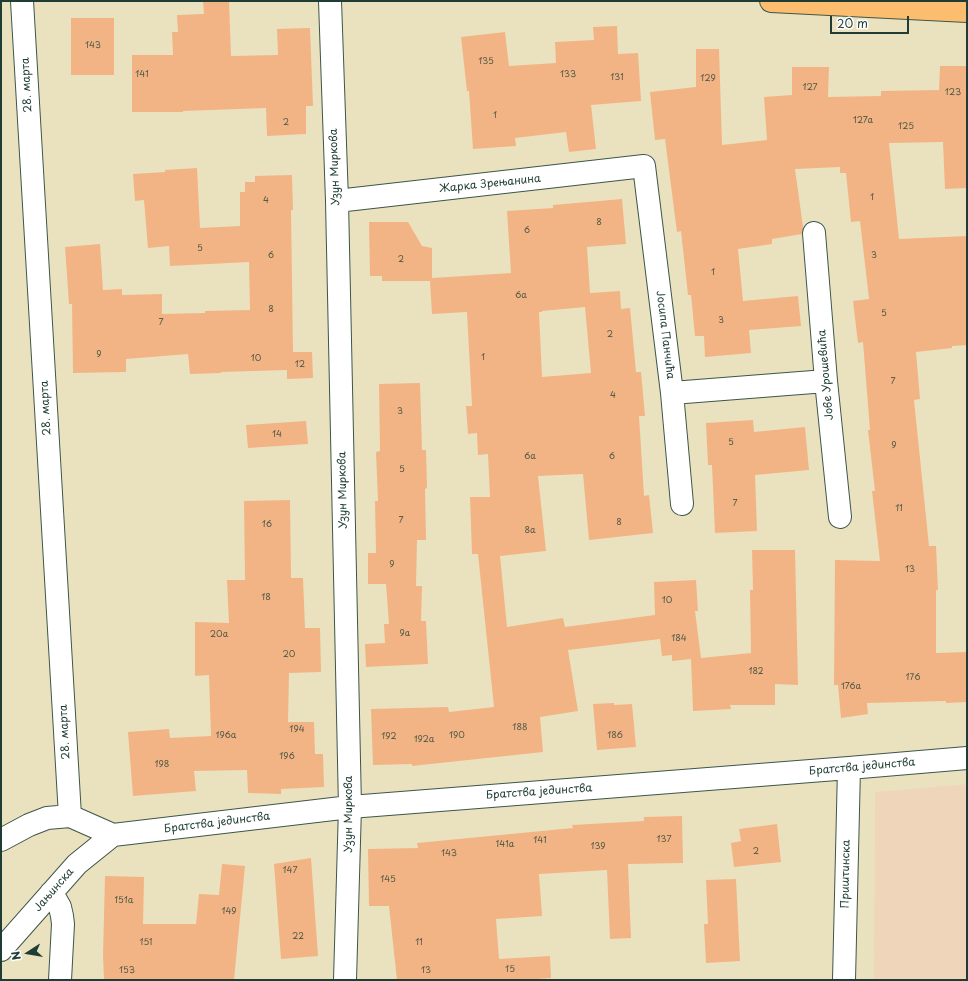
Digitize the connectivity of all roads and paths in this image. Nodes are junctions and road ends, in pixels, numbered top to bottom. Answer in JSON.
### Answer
{"nodes":[{"id":1,"x":22,"y":1,"type":"edge"},
{"id":2,"x":330,"y":1,"type":"edge"},
{"id":3,"x":771,"y":1,"type":"edge"},
{"id":4,"x":967,"y":11,"type":"edge"},
{"id":5,"x":644,"y":166,"type":"joint"},
{"id":6,"x":337,"y":201,"type":"junction"},
{"id":7,"x":814,"y":233,"type":"dead end"},
{"id":8,"x":826,"y":381,"type":"junction"},
{"id":9,"x":672,"y":393,"type":"junction"},
{"id":10,"x":682,"y":504,"type":"dead end"},
{"id":11,"x":840,"y":517,"type":"dead end"},
{"id":12,"x":967,"y":758,"type":"edge"},
{"id":13,"x":849,"y":768,"type":"junction"},
{"id":14,"x":350,"y":807,"type":"junction"},
{"id":15,"x":70,"y":816,"type":"junction"},
{"id":16,"x":113,"y":835,"type":"junction"},
{"id":17,"x":1,"y":840,"type":"edge"},
{"id":18,"x":51,"y":893,"type":"junction"},
{"id":19,"x":1,"y":950,"type":"edge"},
{"id":20,"x":60,"y":980,"type":"edge"},
{"id":21,"x":345,"y":980,"type":"edge"},
{"id":22,"x":844,"y":980,"type":"edge"}],
"edges":[{"from":1,"to":15,"type":"street","name":"28. марта"},
{"from":2,"to":6,"type":"street","name":"Узун Миркова"},
{"from":3,"to":4,"type":"main road"},
{"from":5,"to":6,"type":"street","name":"Жарка Зрењанина"},
{"from":5,"to":9,"type":"street","name":"Јосипа Панчића"},
{"from":6,"to":14,"type":"street","name":"Узун Миркова"},
{"from":7,"to":8,"type":"street","name":"Јове Урошевића"},
{"from":8,"to":9,"type":"street"},
{"from":8,"to":11,"type":"street","name":"Јове Урошевића"},
{"from":9,"to":10,"type":"street","name":"Јосипа Панчића"},
{"from":12,"to":13,"type":"street","name":"Братства јединства"},
{"from":13,"to":14,"type":"street","name":"Братства јединства"},
{"from":13,"to":22,"type":"street","name":"Приштинска"},
{"from":14,"to":16,"type":"street","name":"Братства јединства"},
{"from":14,"to":21,"type":"street","name":"Узун Миркова"},
{"from":15,"to":16,"type":"street"},
{"from":15,"to":17,"type":"street"},
{"from":16,"to":18,"type":"street","name":"Јањинска"},
{"from":18,"to":19,"type":"street","name":"Јањинска"},
{"from":18,"to":20,"type":"street"}]}
